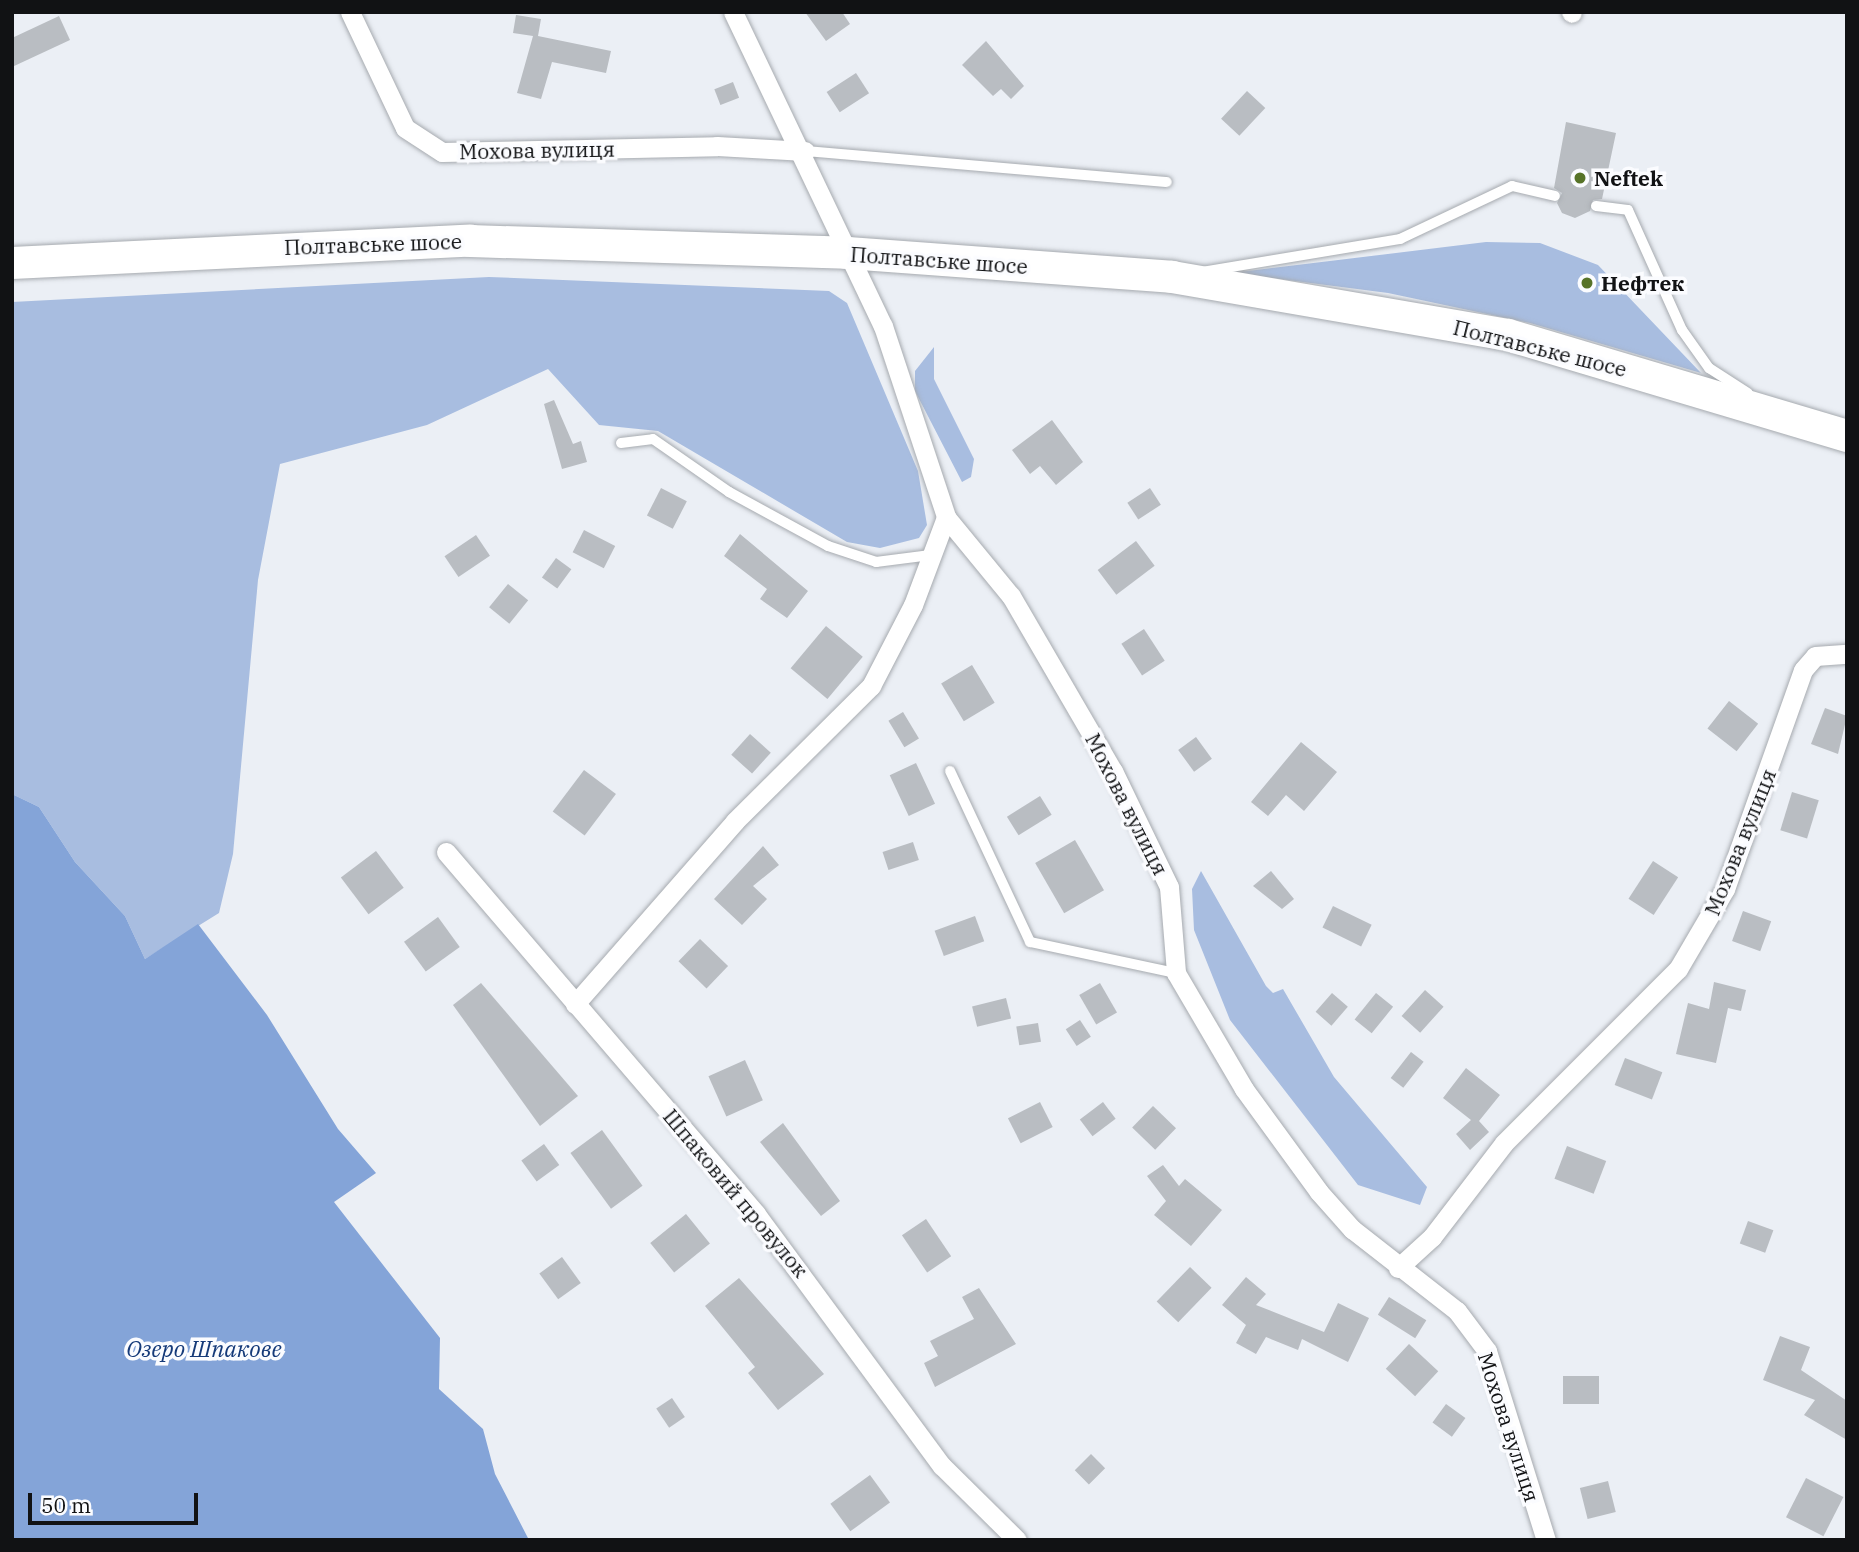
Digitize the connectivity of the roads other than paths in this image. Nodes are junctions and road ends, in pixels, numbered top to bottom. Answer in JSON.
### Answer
{"nodes":[{"id":1,"x":350,"y":12,"type":"edge"},
{"id":2,"x":733,"y":12,"type":"edge"},
{"id":3,"x":805,"y":151,"type":"junction"},
{"id":4,"x":1167,"y":182,"type":"dead end"},
{"id":5,"x":1555,"y":196,"type":"dead end"},
{"id":6,"x":1596,"y":206,"type":"dead end"},
{"id":7,"x":846,"y":253,"type":"junction"},
{"id":8,"x":12,"y":263,"type":"edge"},
{"id":9,"x":1172,"y":277,"type":"junction"},
{"id":10,"x":1771,"y":410,"type":"junction"},
{"id":11,"x":1847,"y":436,"type":"edge"},
{"id":12,"x":621,"y":443,"type":"dead end"},
{"id":13,"x":946,"y":517,"type":"junction"},
{"id":14,"x":932,"y":555,"type":"junction"},
{"id":15,"x":1838,"y":652,"type":"edge"},
{"id":16,"x":950,"y":771,"type":"dead end"},
{"id":17,"x":446,"y":852,"type":"dead end"},
{"id":18,"x":1176,"y":973,"type":"junction"},
{"id":19,"x":575,"y":1004,"type":"junction"},
{"id":20,"x":1398,"y":1268,"type":"junction"},
{"id":21,"x":1017,"y":1540,"type":"edge"},
{"id":22,"x":1546,"y":1540,"type":"edge"}],
"edges":[{"from":1,"to":3,"type":"street","name":"Мохова вулиця"},
{"from":2,"to":3,"type":"street","name":"Мохова вулиця"},
{"from":3,"to":4,"type":"lane"},
{"from":3,"to":7,"type":"street","name":"Мохова вулиця"},
{"from":5,"to":9,"type":"lane"},
{"from":6,"to":10,"type":"lane"},
{"from":7,"to":8,"type":"main road","name":"Полтавське шосе"},
{"from":7,"to":9,"type":"main road","name":"Полтавське шосе"},
{"from":7,"to":13,"type":"street","name":"Мохова вулиця"},
{"from":9,"to":10,"type":"main road","name":"Полтавське шосе"},
{"from":10,"to":11,"type":"main road","name":"Полтавське шосе"},
{"from":12,"to":14,"type":"lane"},
{"from":13,"to":14,"type":"street"},
{"from":13,"to":18,"type":"street","name":"Мохова вулиця"},
{"from":14,"to":19,"type":"street"},
{"from":15,"to":20,"type":"street","name":"Мохова вулиця"},
{"from":16,"to":18,"type":"lane"},
{"from":17,"to":19,"type":"street","name":"Шпаковий провулок"},
{"from":18,"to":20,"type":"street","name":"Мохова вулиця"},
{"from":19,"to":21,"type":"street","name":"Шпаковий провулок"},
{"from":20,"to":22,"type":"street","name":"Мохова вулиця"}]}
